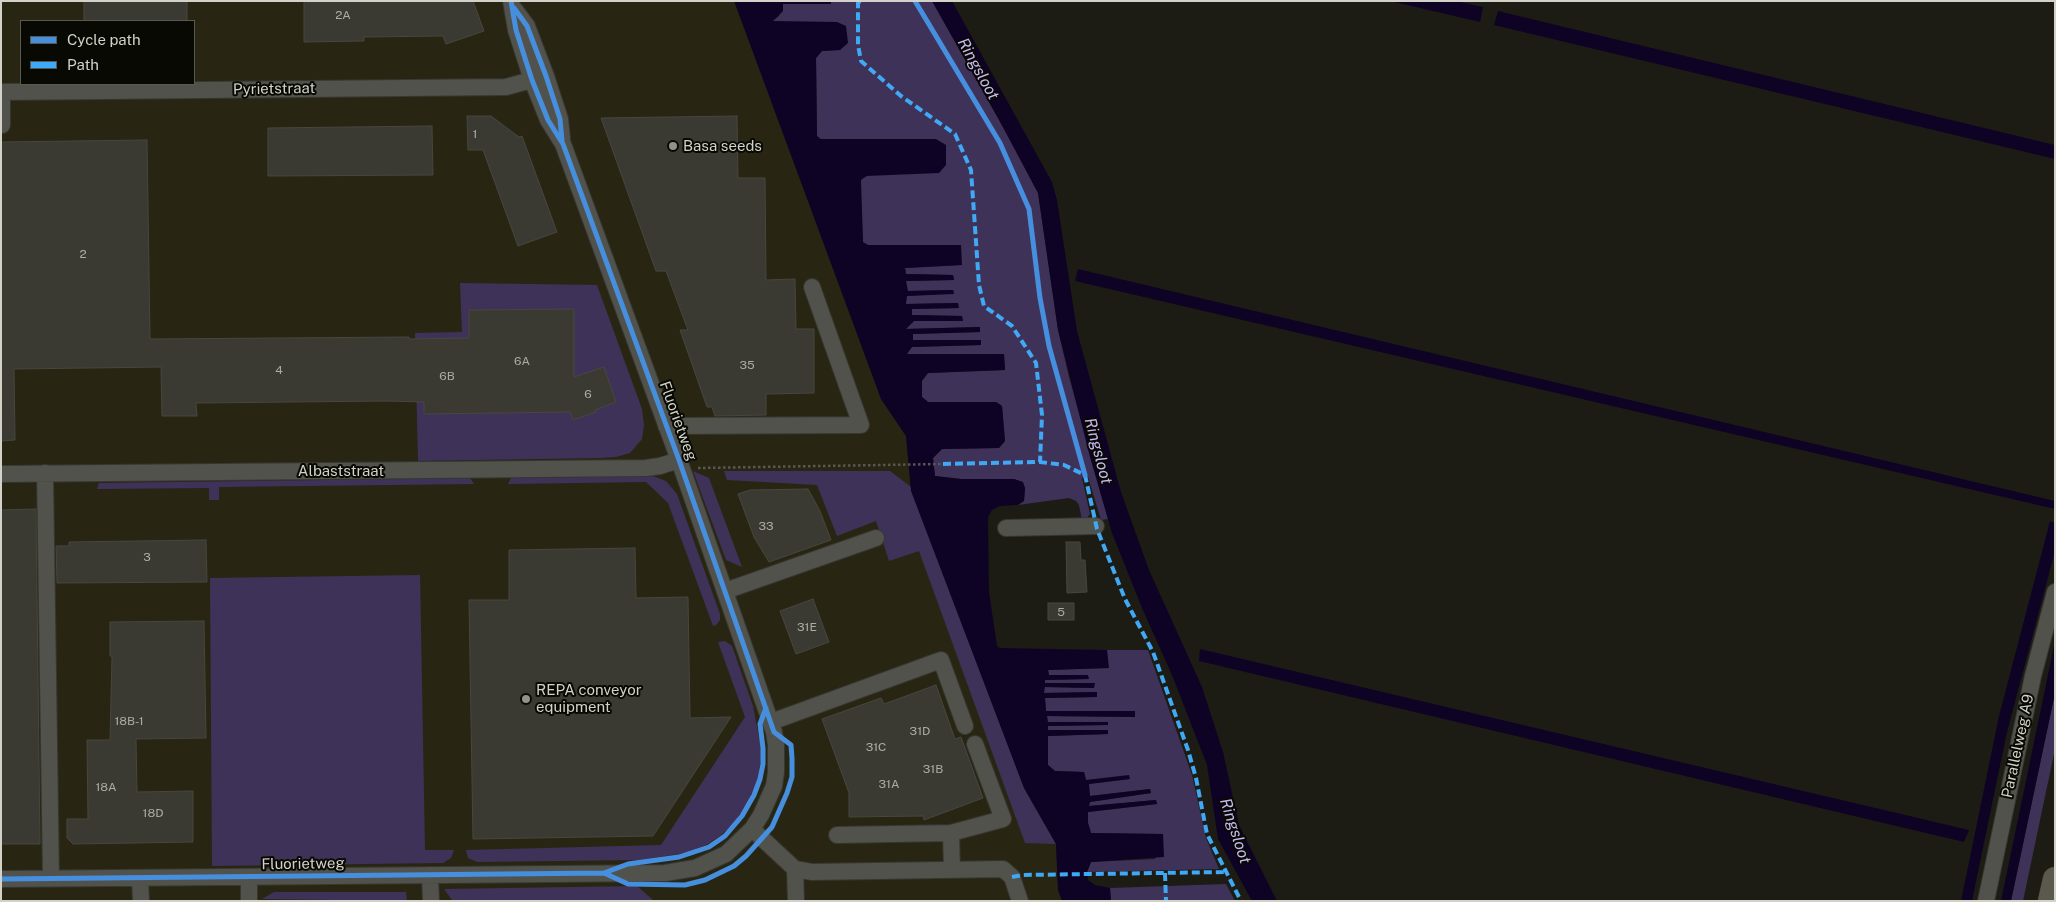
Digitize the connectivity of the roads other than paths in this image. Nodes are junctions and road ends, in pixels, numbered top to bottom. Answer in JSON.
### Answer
{"nodes":[{"id":1,"x":512,"y":4,"type":"edge"},
{"id":2,"x":539,"y":78,"type":"junction"},
{"id":3,"x":1,"y":92,"type":"edge"},
{"id":4,"x":2,"y":125,"type":"edge"},
{"id":5,"x":812,"y":287,"type":"dead end"},
{"id":6,"x":666,"y":426,"type":"junction"},
{"id":7,"x":681,"y":464,"type":"junction"},
{"id":8,"x":44,"y":473,"type":"junction"},
{"id":9,"x":1,"y":474,"type":"edge"},
{"id":10,"x":1096,"y":526,"type":"dead end"},
{"id":11,"x":1006,"y":528,"type":"dead end"},
{"id":12,"x":876,"y":538,"type":"dead end"},
{"id":13,"x":725,"y":592,"type":"junction"},
{"id":14,"x":2055,"y":592,"type":"edge"},
{"id":15,"x":771,"y":722,"type":"junction"},
{"id":16,"x":965,"y":726,"type":"dead end"},
{"id":17,"x":975,"y":744,"type":"dead end"},
{"id":18,"x":752,"y":829,"type":"junction"},
{"id":19,"x":951,"y":833,"type":"junction"},
{"id":20,"x":837,"y":835,"type":"dead end"},
{"id":21,"x":795,"y":869,"type":"junction"},
{"id":22,"x":952,"y":870,"type":"junction"},
{"id":23,"x":430,"y":875,"type":"junction"},
{"id":24,"x":249,"y":877,"type":"junction"},
{"id":25,"x":51,"y":878,"type":"junction"},
{"id":26,"x":140,"y":878,"type":"junction"},
{"id":27,"x":1,"y":879,"type":"edge"},
{"id":28,"x":2055,"y":879,"type":"edge"},
{"id":29,"x":141,"y":901,"type":"edge"},
{"id":30,"x":249,"y":901,"type":"edge"},
{"id":31,"x":431,"y":901,"type":"edge"},
{"id":32,"x":796,"y":901,"type":"edge"},
{"id":33,"x":1020,"y":901,"type":"edge"},
{"id":34,"x":1986,"y":901,"type":"edge"},
{"id":35,"x":2050,"y":901,"type":"edge"}],
"edges":[{"from":1,"to":2,"type":"street","name":"Fluorietweg"},
{"from":2,"to":3,"type":"street","name":"Pyrietstraat"},
{"from":2,"to":6,"type":"street","name":"Fluorietweg"},
{"from":3,"to":4,"type":"street"},
{"from":5,"to":6,"type":"street"},
{"from":6,"to":7,"type":"street","name":"Fluorietweg"},
{"from":7,"to":8,"type":"street","name":"Albaststraat"},
{"from":7,"to":13,"type":"street","name":"Fluorietweg"},
{"from":8,"to":9,"type":"street","name":"Albaststraat"},
{"from":8,"to":25,"type":"street"},
{"from":10,"to":11,"type":"street"},
{"from":12,"to":13,"type":"street"},
{"from":13,"to":15,"type":"street","name":"Fluorietweg"},
{"from":14,"to":34,"type":"street","name":"Parallelweg A9"},
{"from":15,"to":16,"type":"street"},
{"from":15,"to":18,"type":"street","name":"Fluorietweg"},
{"from":17,"to":19,"type":"street"},
{"from":18,"to":21,"type":"street"},
{"from":18,"to":23,"type":"street","name":"Fluorietweg"},
{"from":19,"to":20,"type":"street"},
{"from":19,"to":22,"type":"street"},
{"from":21,"to":22,"type":"street"},
{"from":21,"to":32,"type":"street"},
{"from":22,"to":33,"type":"street"},
{"from":23,"to":24,"type":"street","name":"Fluorietweg"},
{"from":23,"to":31,"type":"street"},
{"from":24,"to":26,"type":"street","name":"Fluorietweg"},
{"from":24,"to":30,"type":"street","name":"Fluorietweg"},
{"from":25,"to":26,"type":"street","name":"Fluorietweg"},
{"from":25,"to":27,"type":"street","name":"Fluorietweg"},
{"from":26,"to":29,"type":"street"},
{"from":28,"to":35,"type":"highway"}]}
